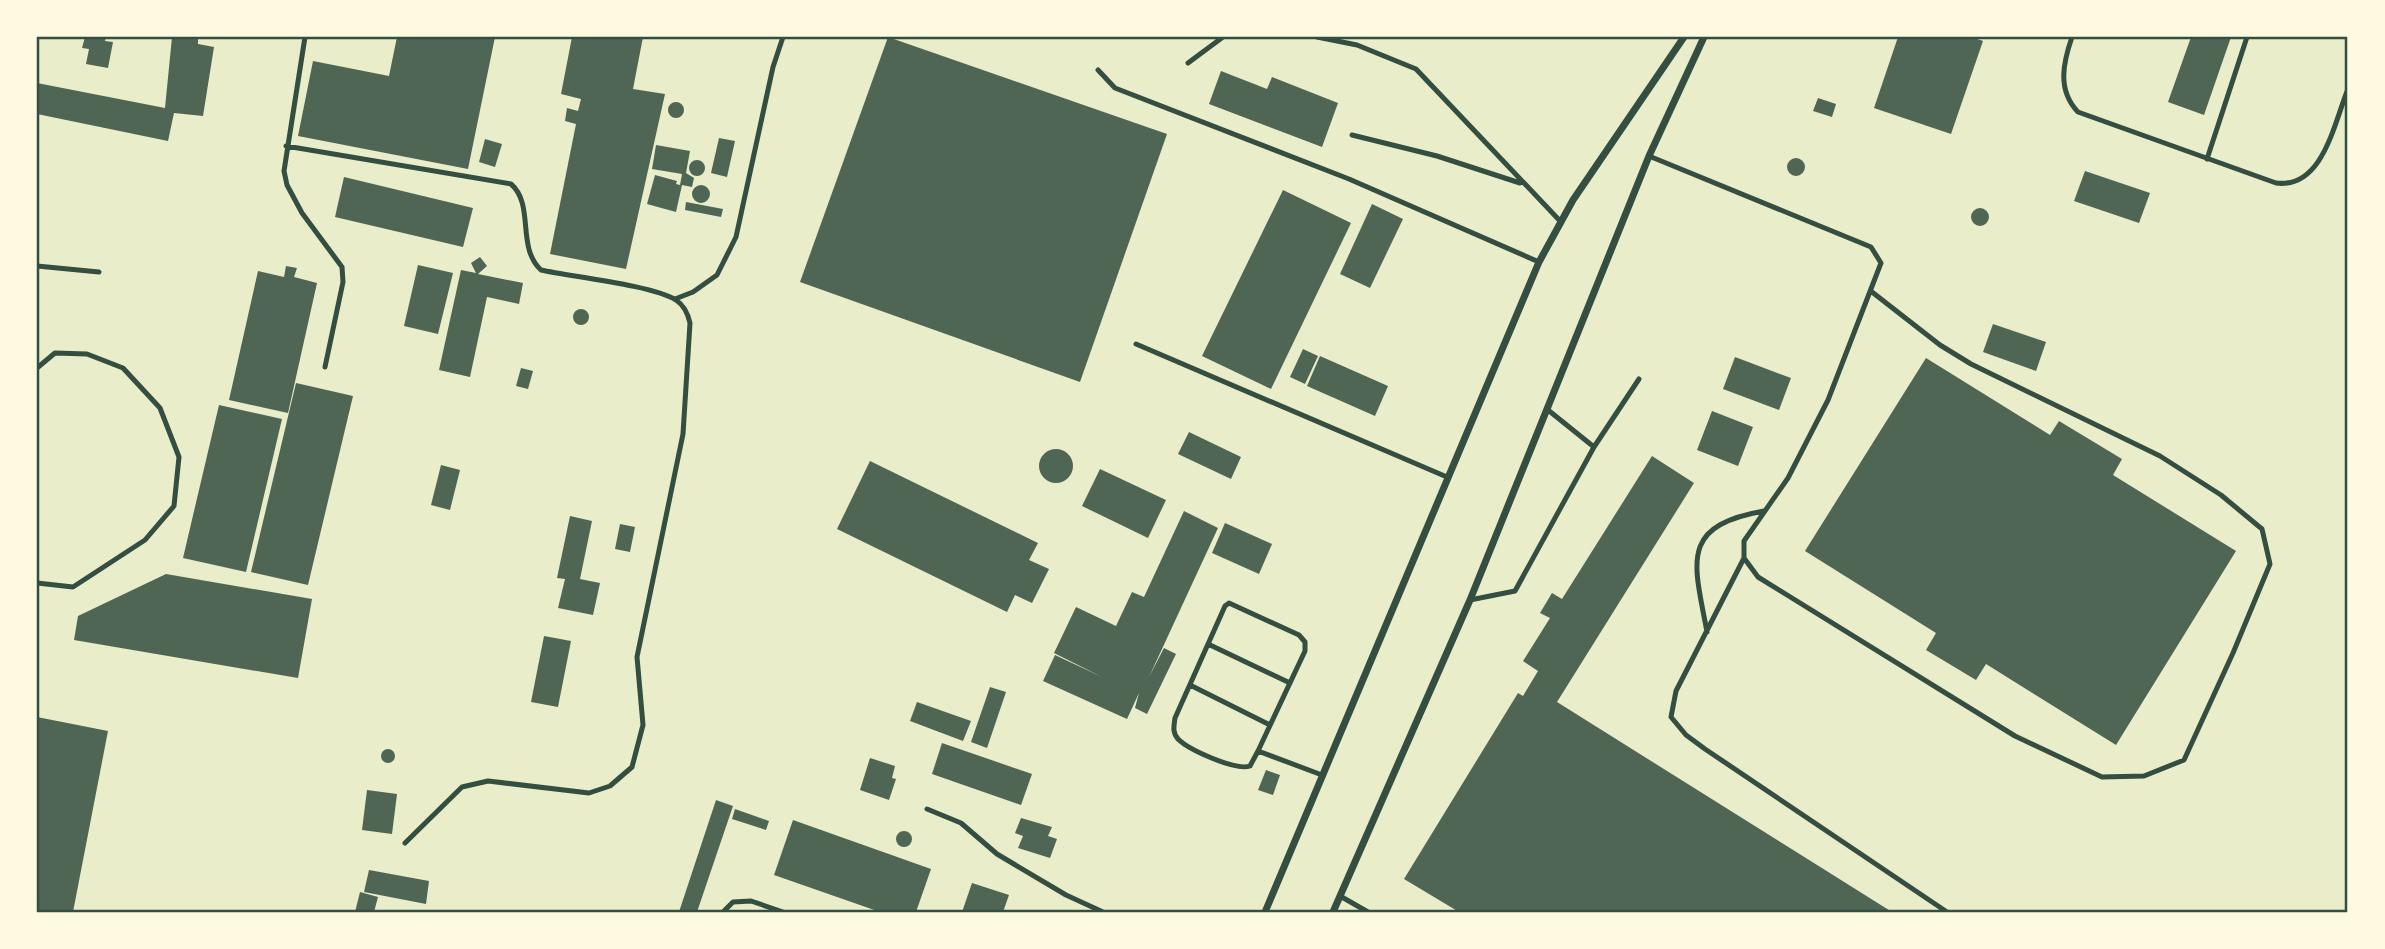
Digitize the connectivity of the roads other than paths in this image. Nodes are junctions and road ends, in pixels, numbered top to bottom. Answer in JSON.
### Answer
{"nodes":[{"id":1,"x":304,"y":37,"type":"edge"},
{"id":2,"x":783,"y":37,"type":"edge"},
{"id":3,"x":1223,"y":37,"type":"edge"},
{"id":4,"x":1317,"y":37,"type":"edge"},
{"id":5,"x":1355,"y":37,"type":"edge"},
{"id":6,"x":1684,"y":37,"type":"edge"},
{"id":7,"x":1704,"y":37,"type":"edge"},
{"id":8,"x":2072,"y":37,"type":"edge"},
{"id":9,"x":2247,"y":37,"type":"edge"},
{"id":10,"x":1357,"y":45,"type":"junction"},
{"id":11,"x":1188,"y":63,"type":"dead end"},
{"id":12,"x":1097,"y":70,"type":"dead end"},
{"id":13,"x":2348,"y":89,"type":"edge"},
{"id":14,"x":1352,"y":135,"type":"dead end"},
{"id":15,"x":286,"y":146,"type":"junction"},
{"id":16,"x":1649,"y":156,"type":"junction"},
{"id":17,"x":2207,"y":159,"type":"junction"},
{"id":18,"x":1523,"y":184,"type":"junction"},
{"id":19,"x":1560,"y":222,"type":"junction"},
{"id":20,"x":1539,"y":262,"type":"junction"},
{"id":21,"x":37,"y":266,"type":"edge"},
{"id":22,"x":99,"y":272,"type":"dead end"},
{"id":23,"x":1872,"y":292,"type":"junction"},
{"id":24,"x":675,"y":299,"type":"junction"},
{"id":25,"x":1136,"y":344,"type":"dead end"},
{"id":26,"x":325,"y":367,"type":"dead end"},
{"id":27,"x":37,"y":368,"type":"edge"},
{"id":28,"x":1639,"y":379,"type":"dead end"},
{"id":29,"x":1548,"y":410,"type":"junction"},
{"id":30,"x":1594,"y":447,"type":"junction"},
{"id":31,"x":1447,"y":477,"type":"junction"},
{"id":32,"x":1764,"y":511,"type":"junction"},
{"id":33,"x":1744,"y":558,"type":"junction"},
{"id":34,"x":37,"y":583,"type":"edge"},
{"id":35,"x":1470,"y":600,"type":"junction"},
{"id":36,"x":1707,"y":632,"type":"junction"},
{"id":37,"x":1209,"y":645,"type":"junction"},
{"id":38,"x":1290,"y":683,"type":"junction"},
{"id":39,"x":1190,"y":685,"type":"junction"},
{"id":40,"x":1270,"y":725,"type":"junction"},
{"id":41,"x":1258,"y":751,"type":"junction"},
{"id":42,"x":1322,"y":775,"type":"junction"},
{"id":43,"x":926,"y":809,"type":"dead end"},
{"id":44,"x":405,"y":843,"type":"dead end"},
{"id":45,"x":1340,"y":896,"type":"junction"},
{"id":46,"x":723,"y":912,"type":"edge"},
{"id":47,"x":783,"y":912,"type":"edge"},
{"id":48,"x":1103,"y":912,"type":"edge"},
{"id":49,"x":1265,"y":912,"type":"edge"},
{"id":50,"x":1332,"y":912,"type":"edge"},
{"id":51,"x":1368,"y":912,"type":"edge"},
{"id":52,"x":1947,"y":912,"type":"edge"}],
"edges":[{"from":1,"to":15,"type":"lane"},
{"from":2,"to":24,"type":"lane"},
{"from":3,"to":11,"type":"lane"},
{"from":4,"to":10,"type":"lane"},
{"from":5,"to":10,"type":"lane"},
{"from":6,"to":19,"type":"street"},
{"from":7,"to":16,"type":"street"},
{"from":8,"to":17,"type":"lane"},
{"from":9,"to":17,"type":"lane"},
{"from":10,"to":18,"type":"lane"},
{"from":12,"to":20,"type":"lane"},
{"from":13,"to":17,"type":"lane"},
{"from":14,"to":18,"type":"lane"},
{"from":15,"to":24,"type":"lane"},
{"from":15,"to":26,"type":"lane"},
{"from":16,"to":23,"type":"lane"},
{"from":16,"to":29,"type":"street"},
{"from":18,"to":19,"type":"lane"},
{"from":19,"to":20,"type":"street"},
{"from":20,"to":31,"type":"street"},
{"from":21,"to":22,"type":"lane"},
{"from":23,"to":32,"type":"lane"},
{"from":23,"to":33,"type":"lane"},
{"from":24,"to":44,"type":"lane"},
{"from":25,"to":31,"type":"lane"},
{"from":27,"to":34,"type":"lane"},
{"from":28,"to":30,"type":"lane"},
{"from":29,"to":30,"type":"lane"},
{"from":29,"to":35,"type":"street"},
{"from":30,"to":35,"type":"lane"},
{"from":31,"to":42,"type":"street"},
{"from":32,"to":33,"type":"lane"},
{"from":32,"to":36,"type":"lane"},
{"from":33,"to":36,"type":"lane"},
{"from":35,"to":45,"type":"street"},
{"from":36,"to":52,"type":"lane"},
{"from":37,"to":38,"type":"lane"},
{"from":37,"to":38,"type":"lane"},
{"from":37,"to":39,"type":"lane"},
{"from":38,"to":40,"type":"lane"},
{"from":39,"to":40,"type":"lane"},
{"from":39,"to":41,"type":"lane"},
{"from":40,"to":41,"type":"lane"},
{"from":41,"to":42,"type":"lane"},
{"from":42,"to":49,"type":"street"},
{"from":43,"to":48,"type":"lane"},
{"from":45,"to":50,"type":"street"},
{"from":45,"to":51,"type":"lane"},
{"from":46,"to":47,"type":"lane"}]}
